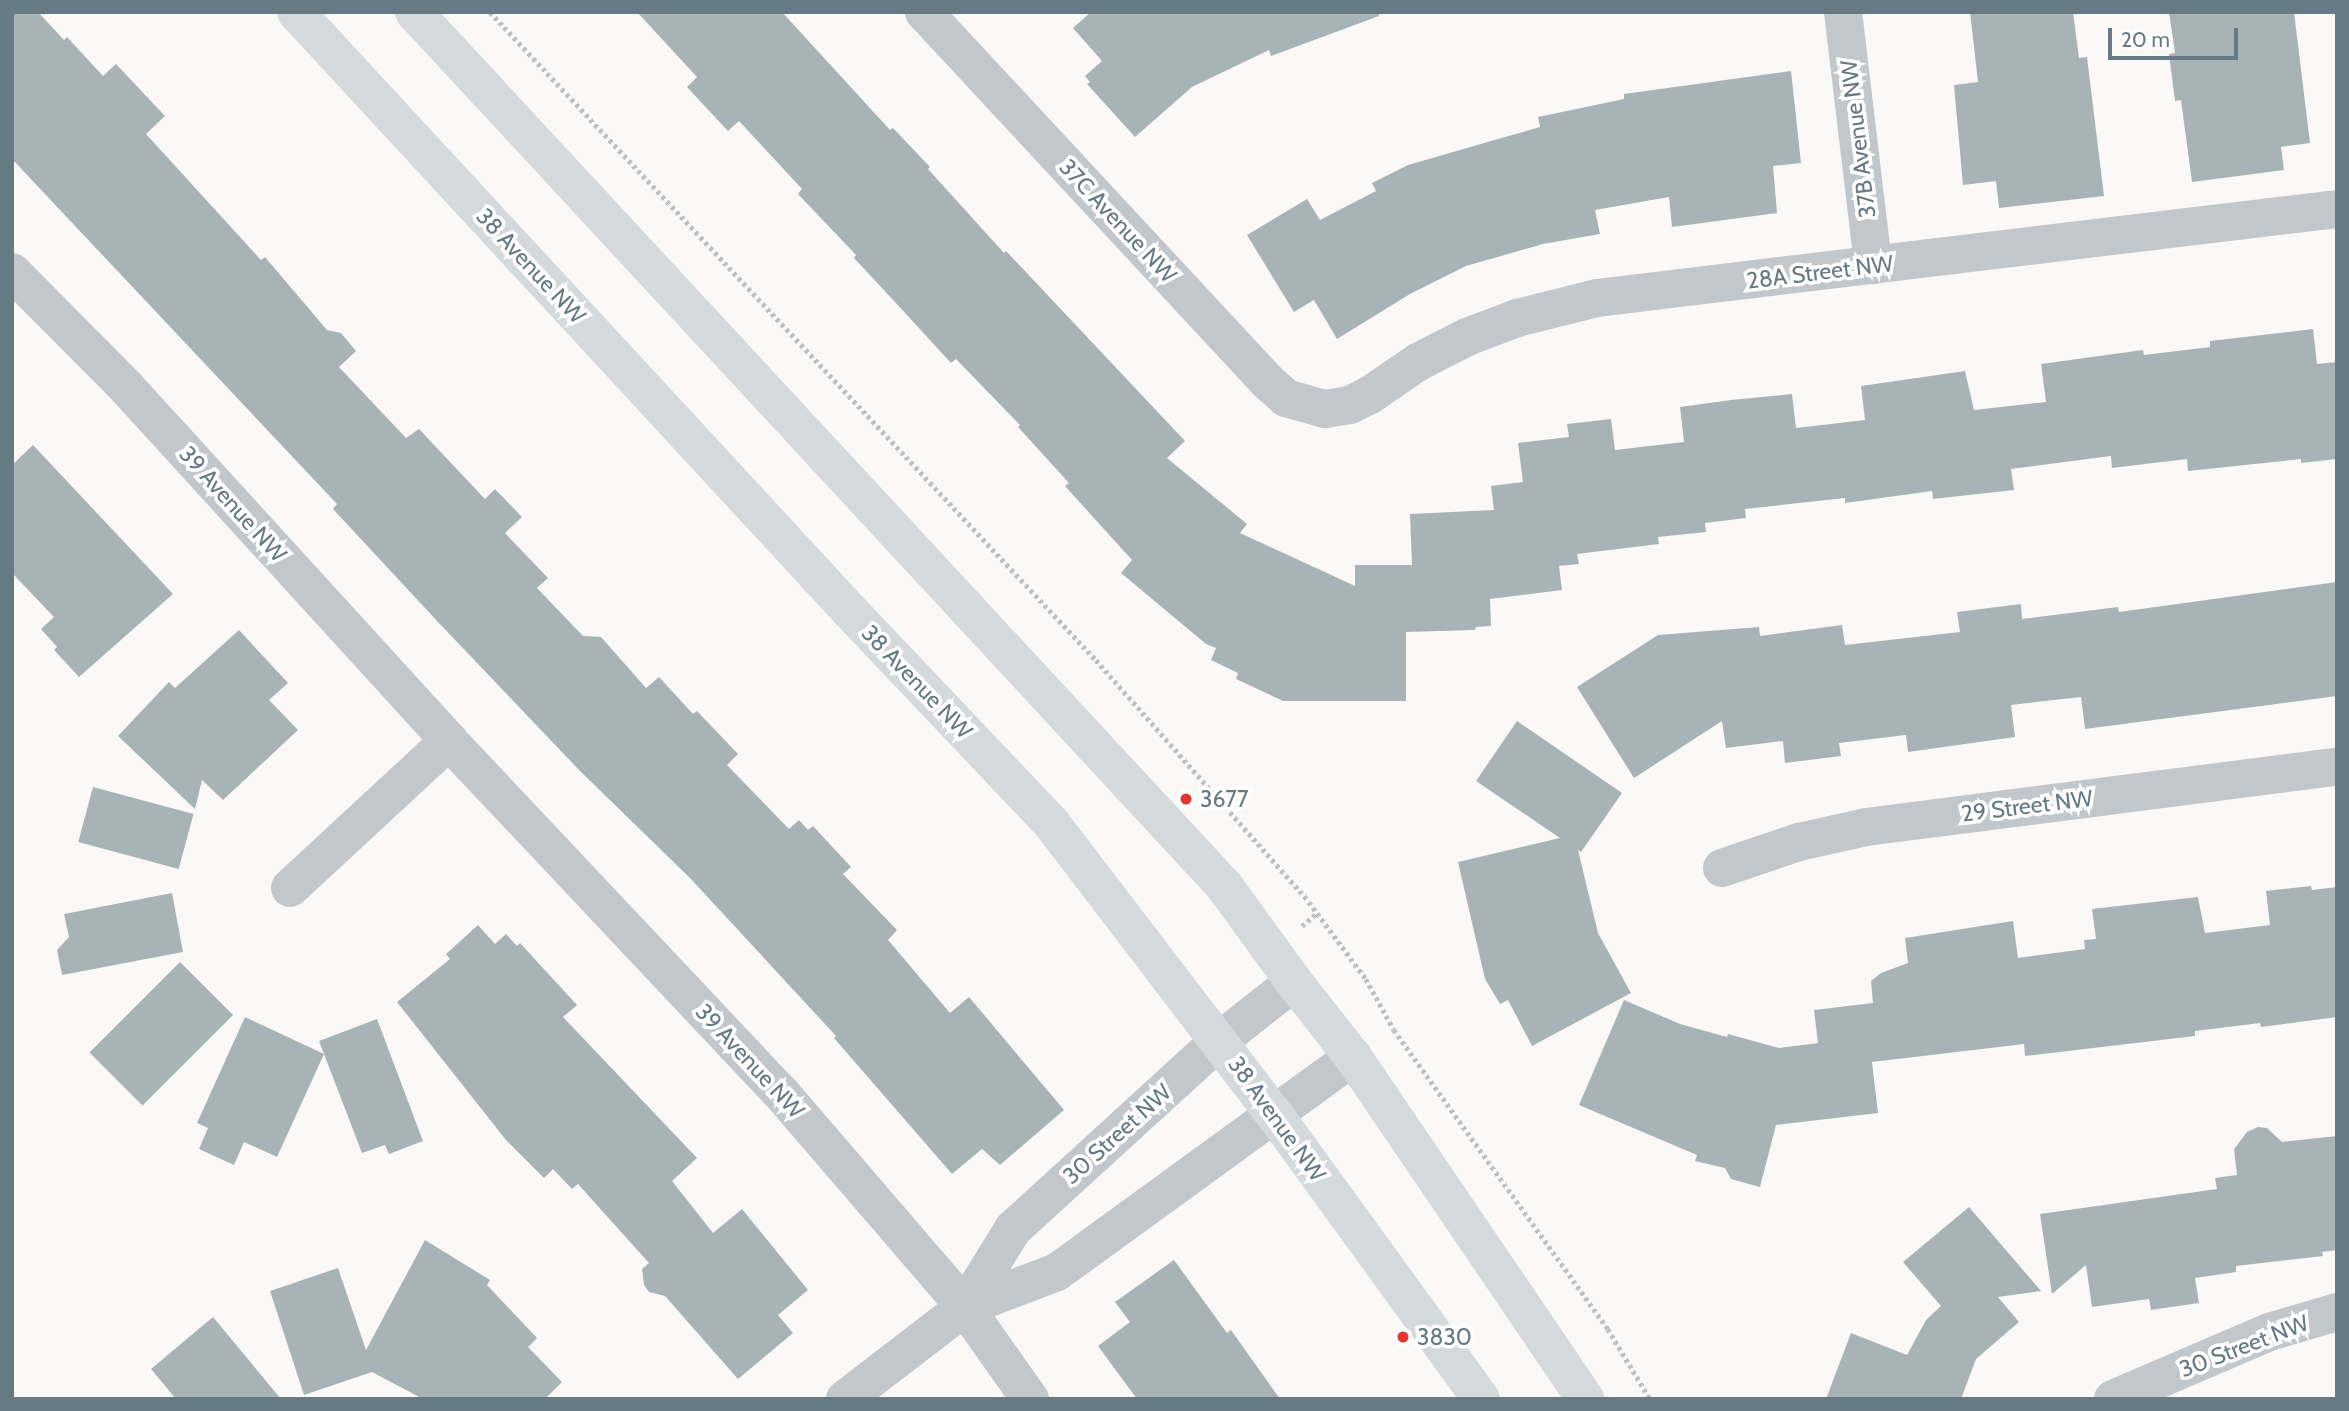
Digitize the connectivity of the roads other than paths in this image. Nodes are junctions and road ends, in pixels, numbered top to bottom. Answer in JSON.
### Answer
{"nodes":[{"id":1,"x":296,"y":12,"type":"edge"},
{"id":2,"x":414,"y":12,"type":"edge"},
{"id":3,"x":1843,"y":12,"type":"edge"},
{"id":4,"x":927,"y":13,"type":"edge"},
{"id":5,"x":2337,"y":209,"type":"edge"},
{"id":6,"x":1873,"y":265,"type":"junction"},
{"id":7,"x":12,"y":272,"type":"edge"},
{"id":8,"x":1325,"y":409,"type":"joint"},
{"id":9,"x":449,"y":741,"type":"junction"},
{"id":10,"x":2337,"y":767,"type":"edge"},
{"id":11,"x":1722,"y":867,"type":"dead end"},
{"id":12,"x":289,"y":888,"type":"dead end"},
{"id":13,"x":1294,"y":982,"type":"junction"},
{"id":14,"x":1219,"y":1041,"type":"junction"},
{"id":15,"x":1353,"y":1057,"type":"junction"},
{"id":16,"x":1274,"y":1114,"type":"junction"},
{"id":17,"x":965,"y":1307,"type":"junction"},
{"id":18,"x":2337,"y":1312,"type":"edge"},
{"id":19,"x":845,"y":1399,"type":"edge"},
{"id":20,"x":1030,"y":1399,"type":"edge"},
{"id":21,"x":1481,"y":1399,"type":"edge"},
{"id":22,"x":1585,"y":1399,"type":"edge"},
{"id":23,"x":2113,"y":1399,"type":"edge"}],
"edges":[{"from":1,"to":14,"type":"main road","name":"38 Avenue NW"},
{"from":2,"to":13,"type":"main road"},
{"from":3,"to":6,"type":"street","name":"37B Avenue NW"},
{"from":4,"to":8,"type":"street","name":"37C Avenue NW"},
{"from":5,"to":6,"type":"street","name":"28A Street NW"},
{"from":6,"to":8,"type":"street","name":"28A Street NW"},
{"from":7,"to":9,"type":"street","name":"39 Avenue NW"},
{"from":9,"to":12,"type":"street"},
{"from":9,"to":17,"type":"street","name":"39 Avenue NW"},
{"from":10,"to":11,"type":"street","name":"29 Street NW"},
{"from":13,"to":14,"type":"street","name":"30 Street NW"},
{"from":13,"to":15,"type":"main road"},
{"from":14,"to":16,"type":"main road","name":"38 Avenue NW"},
{"from":14,"to":17,"type":"street","name":"30 Street NW"},
{"from":15,"to":16,"type":"street","name":"30 Street NW"},
{"from":15,"to":22,"type":"main road"},
{"from":16,"to":17,"type":"street","name":"30 Street NW"},
{"from":16,"to":21,"type":"main road","name":"38 Avenue NW"},
{"from":17,"to":19,"type":"street","name":"30 Street NW"},
{"from":17,"to":20,"type":"street","name":"39 Avenue NW"},
{"from":18,"to":23,"type":"street","name":"30 Street NW"}]}
